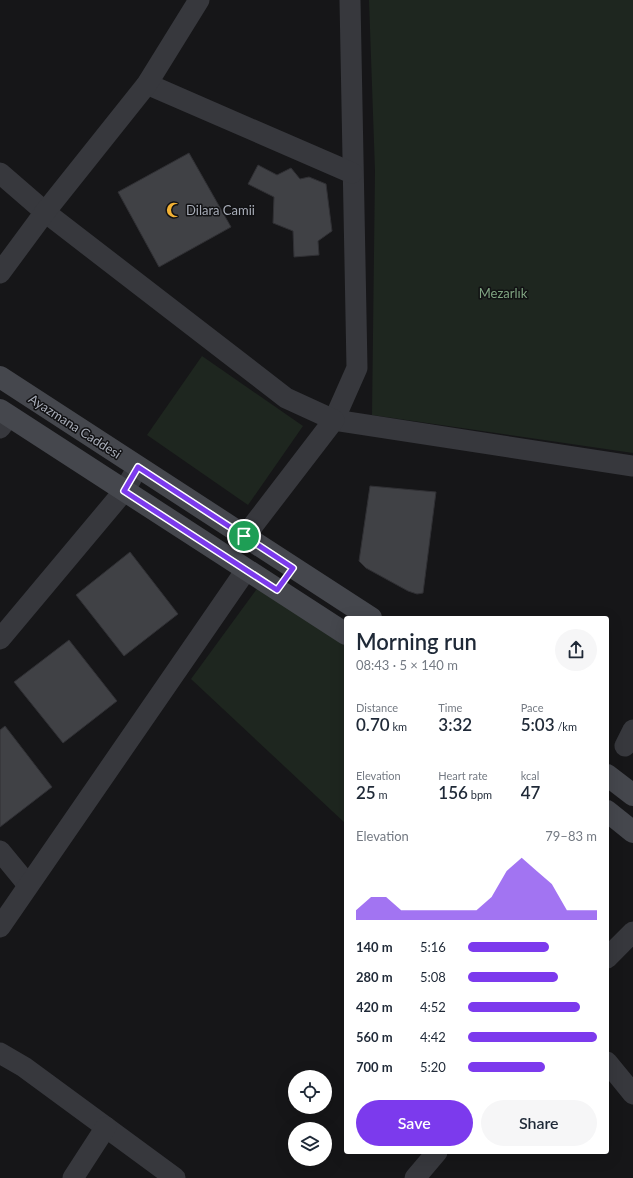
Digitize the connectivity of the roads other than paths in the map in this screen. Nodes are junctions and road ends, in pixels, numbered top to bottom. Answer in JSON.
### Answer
{"nodes":[{"id":1,"x":199,"y":0,"type":"edge"},
{"id":2,"x":350,"y":0,"type":"edge"},
{"id":3,"x":147,"y":84,"type":"junction"},
{"id":4,"x":0,"y":173,"type":"edge"},
{"id":5,"x":352,"y":173,"type":"junction"},
{"id":6,"x":46,"y":212,"type":"junction"},
{"id":7,"x":0,"y":273,"type":"edge"},
{"id":8,"x":0,"y":377,"type":"edge"},
{"id":9,"x":3,"y":418,"type":"edge"},
{"id":10,"x":334,"y":420,"type":"junction"},
{"id":11,"x":633,"y":466,"type":"edge"},
{"id":12,"x":138,"y":467,"type":"junction"},
{"id":13,"x":124,"y":491,"type":"junction"},
{"id":14,"x":244,"y":536,"type":"junction"},
{"id":15,"x":293,"y":568,"type":"junction"},
{"id":16,"x":246,"y":570,"type":"junction"},
{"id":17,"x":277,"y":590,"type":"junction"},
{"id":18,"x":368,"y":616,"type":"edge"},
{"id":19,"x":344,"y":633,"type":"edge"},
{"id":20,"x":0,"y":639,"type":"edge"},
{"id":21,"x":609,"y":777,"type":"edge"},
{"id":22,"x":633,"y":795,"type":"edge"},
{"id":23,"x":609,"y":813,"type":"edge"},
{"id":24,"x":633,"y":832,"type":"edge"},
{"id":25,"x":0,"y":851,"type":"edge"},
{"id":26,"x":28,"y":885,"type":"junction"},
{"id":27,"x":0,"y":927,"type":"edge"},
{"id":28,"x":633,"y":932,"type":"edge"},
{"id":29,"x":609,"y":956,"type":"edge"},
{"id":30,"x":0,"y":1053,"type":"edge"},
{"id":31,"x":609,"y":1064,"type":"edge"},
{"id":32,"x":633,"y":1094,"type":"edge"},
{"id":33,"x":106,"y":1127,"type":"junction"},
{"id":34,"x":435,"y":1154,"type":"edge"},
{"id":35,"x":73,"y":1178,"type":"edge"},
{"id":36,"x":175,"y":1178,"type":"edge"},
{"id":37,"x":415,"y":1178,"type":"edge"}],
"edges":[{"from":1,"to":3,"type":"street"},
{"from":2,"to":5,"type":"street"},
{"from":3,"to":5,"type":"street"},
{"from":3,"to":6,"type":"street"},
{"from":4,"to":6,"type":"street"},
{"from":5,"to":10,"type":"street"},
{"from":6,"to":7,"type":"street"},
{"from":6,"to":10,"type":"street"},
{"from":8,"to":12,"type":"main road","name":"Ayazmana Caddesi"},
{"from":9,"to":13,"type":"main road"},
{"from":10,"to":11,"type":"street"},
{"from":10,"to":14,"type":"street"},
{"from":12,"to":13,"type":"street"},
{"from":12,"to":14,"type":"main road","name":"Ayazmana Caddesi"},
{"from":13,"to":16,"type":"main road"},
{"from":13,"to":20,"type":"street"},
{"from":14,"to":15,"type":"main road","name":"Ayazmana Caddesi"},
{"from":15,"to":17,"type":"main road"},
{"from":15,"to":18,"type":"main road","name":"Ayazmana Caddesi"},
{"from":16,"to":17,"type":"main road"},
{"from":16,"to":26,"type":"street"},
{"from":17,"to":19,"type":"main road"},
{"from":21,"to":22,"type":"main road"},
{"from":23,"to":24,"type":"main road"},
{"from":25,"to":26,"type":"street"},
{"from":26,"to":27,"type":"street"},
{"from":28,"to":29,"type":"street"},
{"from":30,"to":33,"type":"street"},
{"from":31,"to":32,"type":"street"},
{"from":33,"to":35,"type":"street"},
{"from":33,"to":36,"type":"street"},
{"from":34,"to":37,"type":"street"}]}
